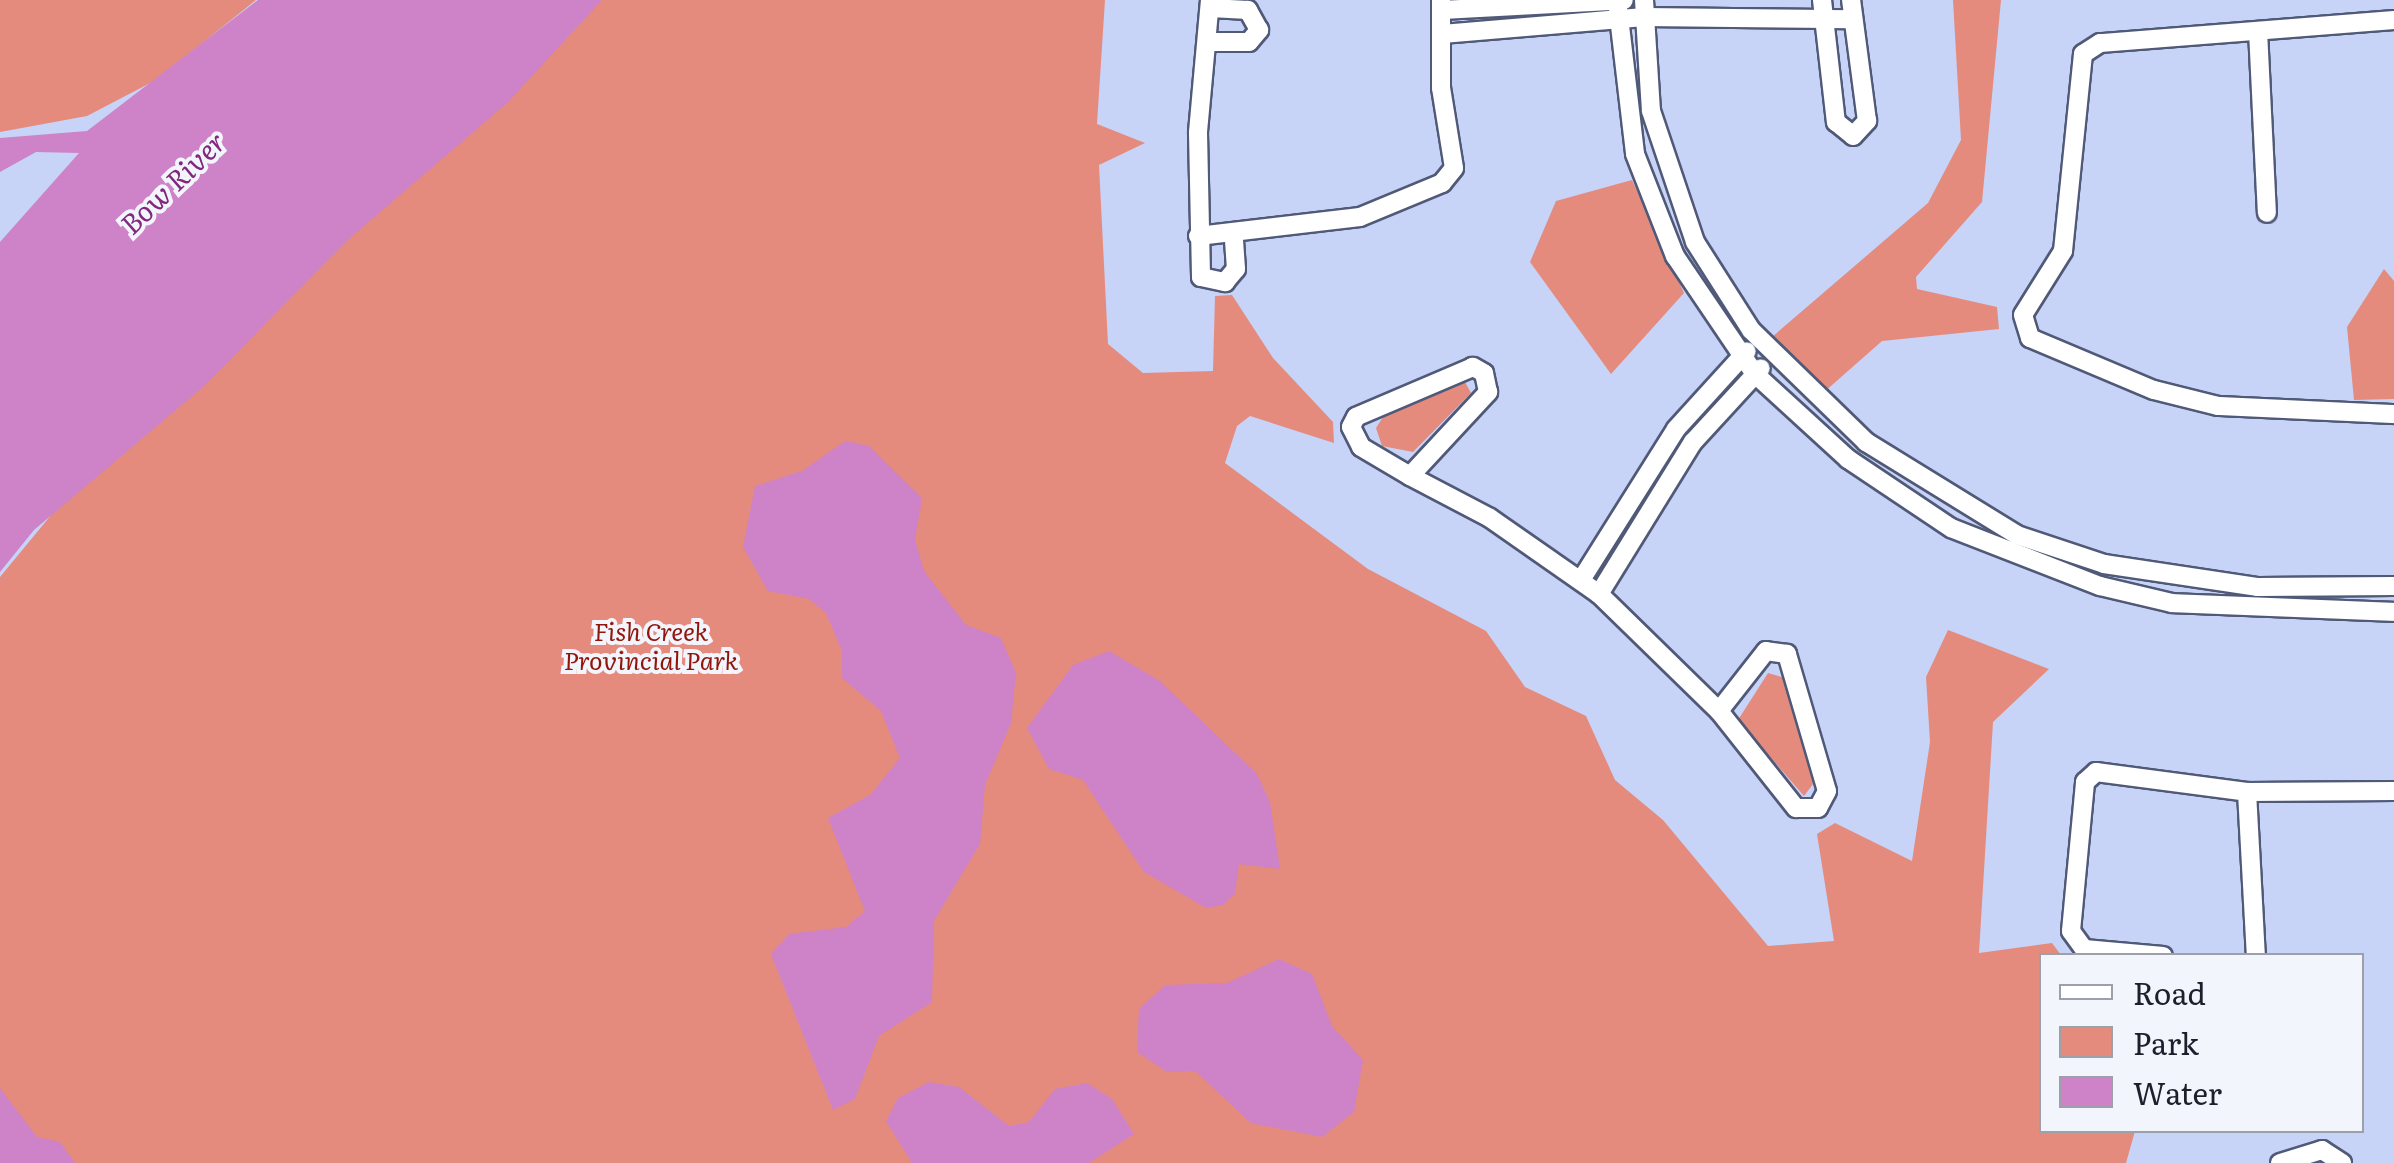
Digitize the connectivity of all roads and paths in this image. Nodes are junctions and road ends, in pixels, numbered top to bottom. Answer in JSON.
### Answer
{"nodes":[{"id":1,"x":1822,"y":0,"type":"edge"},
{"id":2,"x":1620,"y":1,"type":"edge"},
{"id":3,"x":1210,"y":4,"type":"edge"},
{"id":4,"x":1441,"y":5,"type":"edge"},
{"id":5,"x":1644,"y":9,"type":"edge"},
{"id":6,"x":1852,"y":10,"type":"edge"},
{"id":7,"x":2394,"y":20,"type":"edge"},
{"id":8,"x":1824,"y":22,"type":"junction"},
{"id":9,"x":1618,"y":24,"type":"junction"},
{"id":10,"x":2258,"y":31,"type":"junction"},
{"id":11,"x":1442,"y":34,"type":"junction"},
{"id":12,"x":1207,"y":42,"type":"junction"},
{"id":13,"x":2267,"y":214,"type":"dead end"},
{"id":14,"x":1198,"y":236,"type":"junction"},
{"id":15,"x":1234,"y":238,"type":"junction"},
{"id":16,"x":1760,"y":340,"type":"junction"},
{"id":17,"x":1741,"y":356,"type":"junction"},
{"id":18,"x":1774,"y":356,"type":"junction"},
{"id":19,"x":1755,"y":374,"type":"junction"},
{"id":20,"x":2394,"y":414,"type":"edge"},
{"id":21,"x":1646,"y":473,"type":"junction"},
{"id":22,"x":1410,"y":476,"type":"junction"},
{"id":23,"x":1665,"y":483,"type":"junction"},
{"id":24,"x":1581,"y":580,"type":"junction"},
{"id":25,"x":2394,"y":586,"type":"edge"},
{"id":26,"x":1599,"y":594,"type":"junction"},
{"id":27,"x":2394,"y":612,"type":"edge"},
{"id":28,"x":1719,"y":711,"type":"junction"},
{"id":29,"x":2394,"y":790,"type":"edge"},
{"id":30,"x":2248,"y":792,"type":"junction"},
{"id":31,"x":2133,"y":953,"type":"edge"},
{"id":32,"x":2256,"y":953,"type":"edge"},
{"id":33,"x":2280,"y":1163,"type":"edge"},
{"id":34,"x":2342,"y":1163,"type":"edge"}],
"edges":[{"from":1,"to":8,"type":"street"},
{"from":2,"to":4,"type":"street"},
{"from":2,"to":9,"type":"street"},
{"from":3,"to":12,"type":"street"},
{"from":3,"to":12,"type":"street"},
{"from":4,"to":11,"type":"street"},
{"from":5,"to":8,"type":"street"},
{"from":5,"to":9,"type":"street"},
{"from":5,"to":16,"type":"street"},
{"from":6,"to":8,"type":"street"},
{"from":6,"to":8,"type":"street"},
{"from":7,"to":10,"type":"street"},
{"from":9,"to":11,"type":"street"},
{"from":9,"to":17,"type":"street"},
{"from":10,"to":13,"type":"street"},
{"from":10,"to":20,"type":"street"},
{"from":11,"to":15,"type":"street"},
{"from":12,"to":14,"type":"street"},
{"from":14,"to":15,"type":"street"},
{"from":14,"to":15,"type":"street"},
{"from":16,"to":17,"type":"street"},
{"from":16,"to":18,"type":"street"},
{"from":17,"to":19,"type":"street"},
{"from":17,"to":21,"type":"street"},
{"from":18,"to":19,"type":"street"},
{"from":18,"to":25,"type":"street"},
{"from":19,"to":23,"type":"street"},
{"from":19,"to":27,"type":"street"},
{"from":21,"to":23,"type":"street"},
{"from":21,"to":24,"type":"street"},
{"from":22,"to":22,"type":"street"},
{"from":22,"to":24,"type":"street"},
{"from":23,"to":26,"type":"street"},
{"from":24,"to":26,"type":"street"},
{"from":26,"to":28,"type":"street"},
{"from":28,"to":28,"type":"street"},
{"from":29,"to":30,"type":"street"},
{"from":30,"to":31,"type":"street"},
{"from":30,"to":32,"type":"street"},
{"from":33,"to":34,"type":"street"}]}
